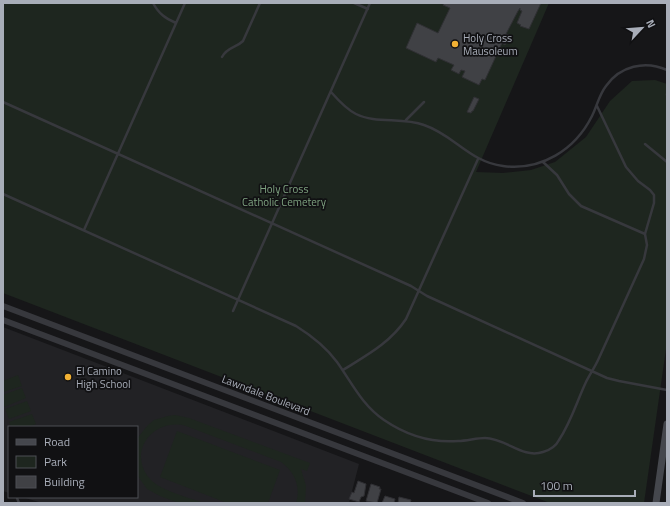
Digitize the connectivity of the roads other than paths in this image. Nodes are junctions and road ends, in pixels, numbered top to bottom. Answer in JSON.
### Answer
{"nodes":[{"id":1,"x":153,"y":3,"type":"edge"},
{"id":2,"x":185,"y":3,"type":"edge"},
{"id":3,"x":260,"y":3,"type":"edge"},
{"id":4,"x":354,"y":3,"type":"edge"},
{"id":5,"x":370,"y":3,"type":"edge"},
{"id":6,"x":368,"y":9,"type":"junction"},
{"id":7,"x":176,"y":23,"type":"junction"},
{"id":8,"x":222,"y":57,"type":"dead end"},
{"id":9,"x":667,"y":70,"type":"edge"},
{"id":10,"x":331,"y":92,"type":"junction"},
{"id":11,"x":3,"y":102,"type":"edge"},
{"id":12,"x":424,"y":102,"type":"dead end"},
{"id":13,"x":597,"y":106,"type":"junction"},
{"id":14,"x":406,"y":120,"type":"junction"},
{"id":15,"x":645,"y":144,"type":"dead end"},
{"id":16,"x":118,"y":154,"type":"junction"},
{"id":17,"x":478,"y":159,"type":"junction"},
{"id":18,"x":543,"y":162,"type":"junction"},
{"id":19,"x":667,"y":162,"type":"edge"},
{"id":20,"x":3,"y":194,"type":"edge"},
{"id":21,"x":272,"y":224,"type":"junction"},
{"id":22,"x":84,"y":230,"type":"junction"},
{"id":23,"x":645,"y":234,"type":"junction"},
{"id":24,"x":419,"y":291,"type":"junction"},
{"id":25,"x":238,"y":300,"type":"junction"},
{"id":26,"x":3,"y":306,"type":"edge"},
{"id":27,"x":233,"y":311,"type":"dead end"},
{"id":28,"x":3,"y":320,"type":"edge"},
{"id":29,"x":343,"y":370,"type":"junction"},
{"id":30,"x":592,"y":371,"type":"junction"},
{"id":31,"x":667,"y":390,"type":"edge"},
{"id":32,"x":667,"y":424,"type":"edge"},
{"id":33,"x":17,"y":498,"type":"edge"},
{"id":34,"x":19,"y":503,"type":"edge"},
{"id":35,"x":488,"y":503,"type":"edge"},
{"id":36,"x":523,"y":503,"type":"edge"},
{"id":37,"x":656,"y":503,"type":"edge"}],
"edges":[{"from":1,"to":7,"type":"lane"},
{"from":2,"to":7,"type":"lane"},
{"from":3,"to":8,"type":"lane"},
{"from":4,"to":6,"type":"lane"},
{"from":5,"to":6,"type":"lane"},
{"from":6,"to":10,"type":"lane"},
{"from":7,"to":16,"type":"lane"},
{"from":9,"to":13,"type":"lane"},
{"from":10,"to":14,"type":"lane"},
{"from":10,"to":21,"type":"lane"},
{"from":11,"to":16,"type":"lane"},
{"from":12,"to":14,"type":"lane"},
{"from":13,"to":18,"type":"lane"},
{"from":13,"to":23,"type":"lane"},
{"from":14,"to":17,"type":"lane"},
{"from":15,"to":19,"type":"lane"},
{"from":16,"to":21,"type":"lane"},
{"from":16,"to":22,"type":"lane"},
{"from":17,"to":18,"type":"lane"},
{"from":17,"to":24,"type":"lane"},
{"from":18,"to":23,"type":"lane"},
{"from":20,"to":22,"type":"lane"},
{"from":21,"to":24,"type":"lane"},
{"from":21,"to":25,"type":"lane"},
{"from":22,"to":25,"type":"lane"},
{"from":23,"to":30,"type":"lane"},
{"from":24,"to":29,"type":"lane"},
{"from":24,"to":30,"type":"lane"},
{"from":25,"to":27,"type":"lane"},
{"from":25,"to":29,"type":"lane"},
{"from":26,"to":36,"type":"street","name":"Lawndale Boulevard"},
{"from":28,"to":35,"type":"street","name":"Lawndale Boulevard"},
{"from":29,"to":30,"type":"lane"},
{"from":30,"to":31,"type":"lane"},
{"from":32,"to":37,"type":"main road"},
{"from":33,"to":34,"type":"lane"}]}
